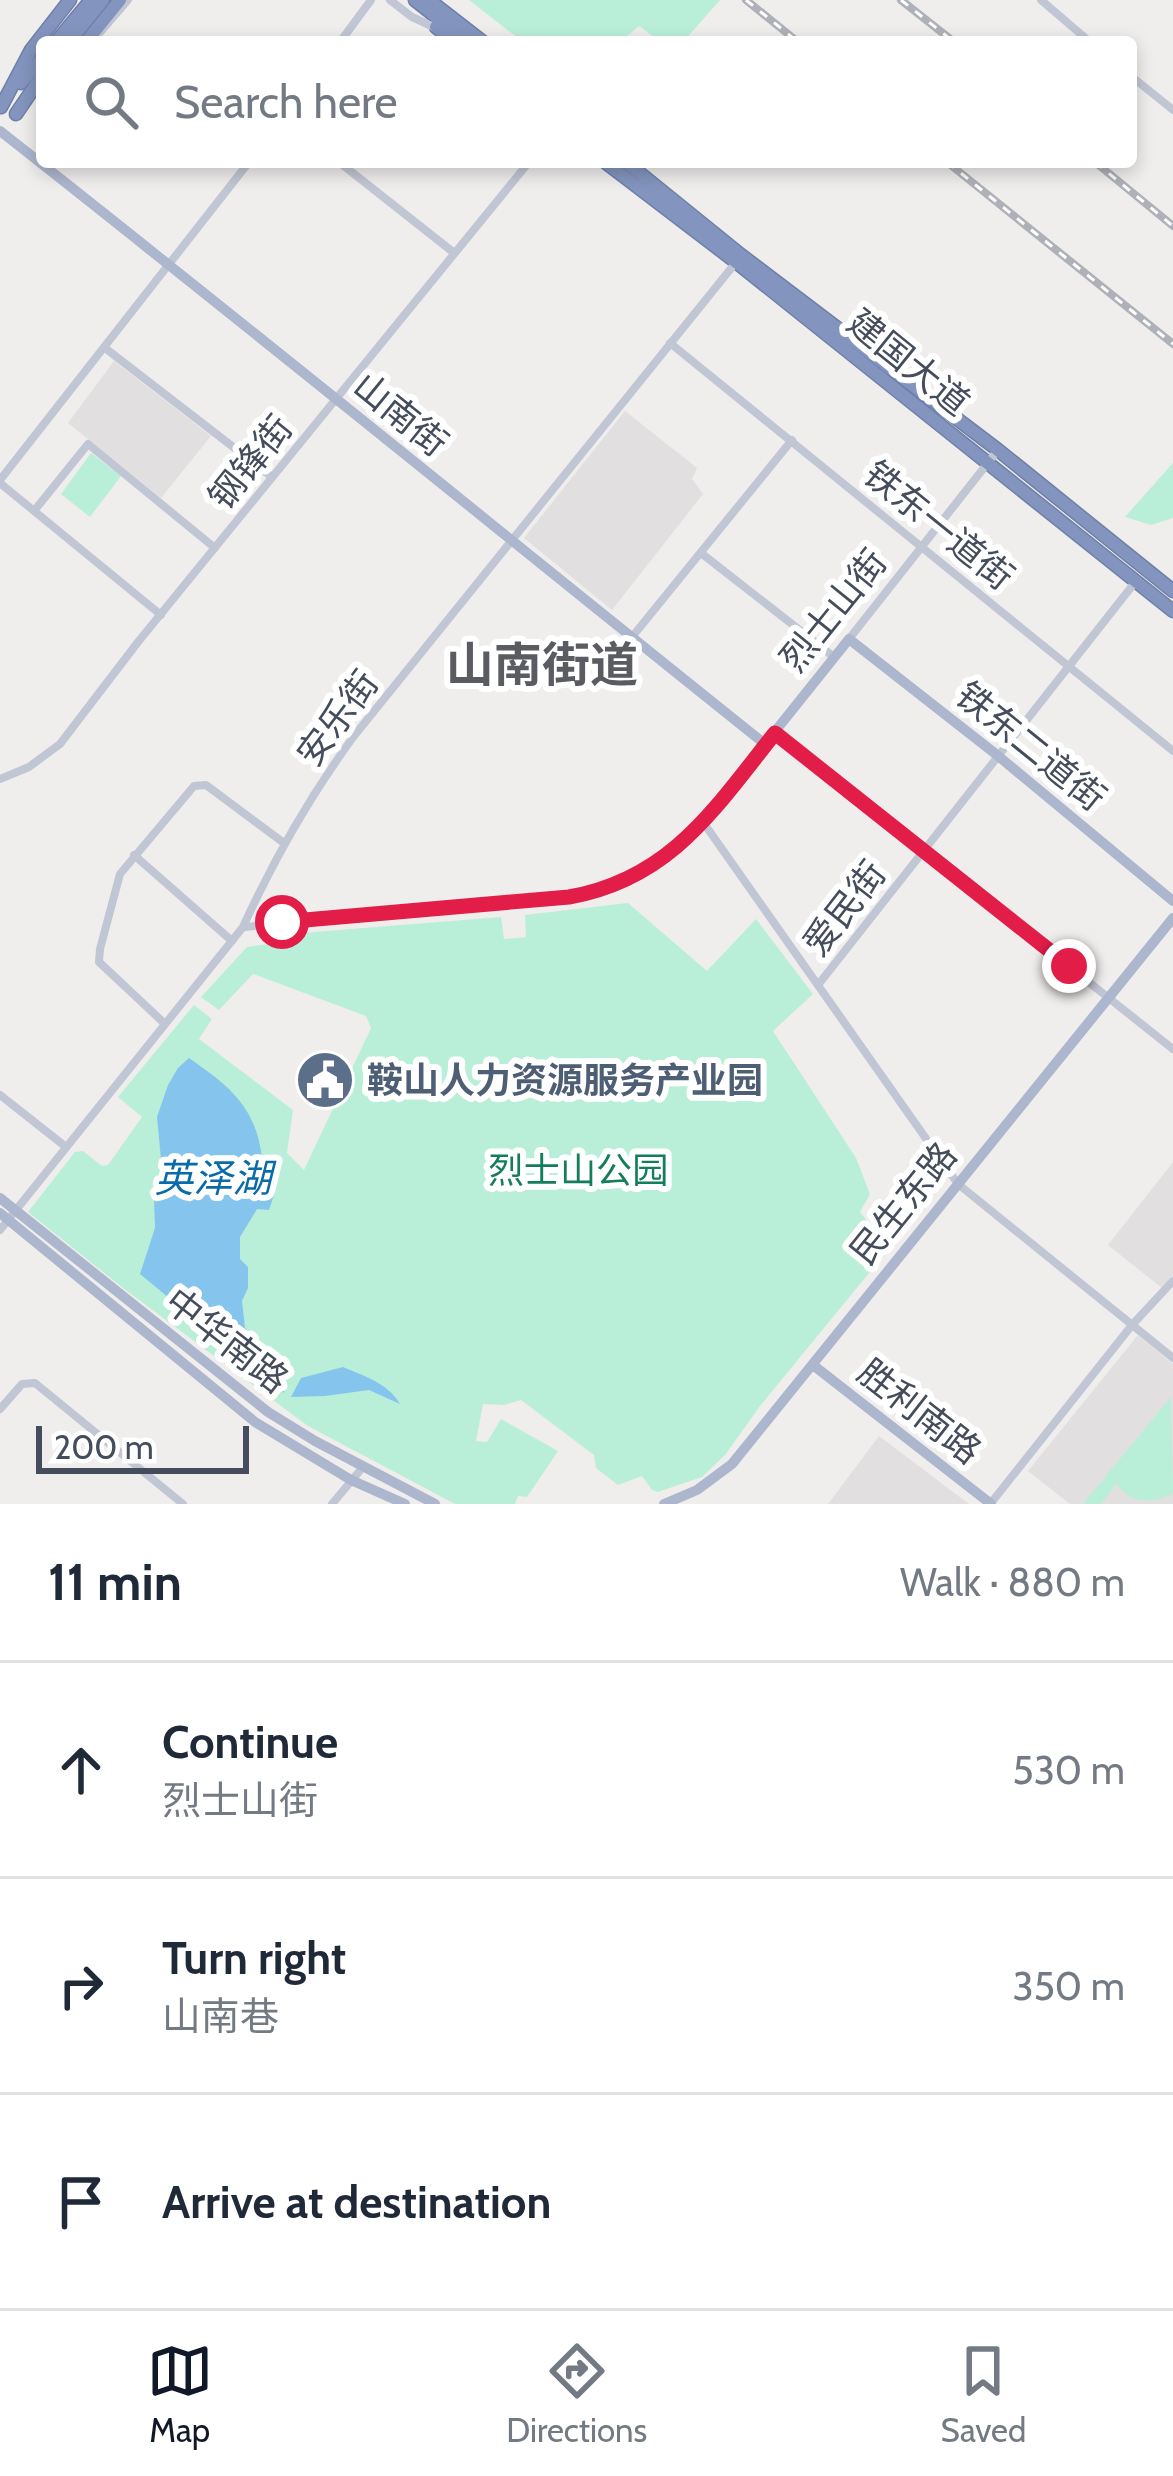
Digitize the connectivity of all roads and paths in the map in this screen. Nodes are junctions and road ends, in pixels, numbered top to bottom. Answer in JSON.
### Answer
{"nodes":[{"id":1,"x":71,"y":0,"type":"edge"},
{"id":2,"x":91,"y":0,"type":"edge"},
{"id":3,"x":116,"y":0,"type":"edge"},
{"id":4,"x":371,"y":0,"type":"edge"},
{"id":5,"x":390,"y":0,"type":"edge"},
{"id":6,"x":403,"y":0,"type":"edge"},
{"id":7,"x":415,"y":0,"type":"edge"},
{"id":8,"x":433,"y":0,"type":"edge"},
{"id":9,"x":1041,"y":0,"type":"edge"},
{"id":10,"x":441,"y":31,"type":"junction"},
{"id":11,"x":42,"y":36,"type":"edge"},
{"id":12,"x":49,"y":36,"type":"edge"},
{"id":13,"x":61,"y":36,"type":"edge"},
{"id":14,"x":86,"y":36,"type":"edge"},
{"id":15,"x":86,"y":36,"type":"edge"},
{"id":16,"x":87,"y":36,"type":"edge"},
{"id":17,"x":344,"y":36,"type":"edge"},
{"id":18,"x":447,"y":36,"type":"edge"},
{"id":19,"x":461,"y":36,"type":"edge"},
{"id":20,"x":475,"y":36,"type":"edge"},
{"id":21,"x":1083,"y":36,"type":"edge"},
{"id":22,"x":36,"y":43,"type":"edge"},
{"id":23,"x":36,"y":56,"type":"edge"},
{"id":24,"x":36,"y":57,"type":"edge"},
{"id":25,"x":19,"y":76,"type":"junction"},
{"id":26,"x":1137,"y":81,"type":"edge"},
{"id":27,"x":36,"y":91,"type":"edge"},
{"id":28,"x":1,"y":108,"type":"edge"},
{"id":29,"x":20,"y":109,"type":"joint"},
{"id":30,"x":1173,"y":110,"type":"edge"},
{"id":31,"x":1,"y":133,"type":"edge"},
{"id":32,"x":36,"y":160,"type":"edge"},
{"id":33,"x":46,"y":168,"type":"edge"},
{"id":34,"x":244,"y":168,"type":"edge"},
{"id":35,"x":347,"y":168,"type":"edge"},
{"id":36,"x":524,"y":168,"type":"edge"},
{"id":37,"x":613,"y":168,"type":"edge"},
{"id":38,"x":635,"y":168,"type":"edge"},
{"id":39,"x":453,"y":252,"type":"junction"},
{"id":40,"x":739,"y":258,"type":"junction"},
{"id":41,"x":171,"y":265,"type":"junction"},
{"id":42,"x":670,"y":343,"type":"junction"},
{"id":43,"x":105,"y":348,"type":"junction"},
{"id":44,"x":335,"y":400,"type":"junction"},
{"id":45,"x":792,"y":440,"type":"junction"},
{"id":46,"x":998,"y":450,"type":"junction"},
{"id":47,"x":988,"y":464,"type":"junction"},
{"id":48,"x":272,"y":477,"type":"junction"},
{"id":49,"x":0,"y":482,"type":"edge"},
{"id":50,"x":34,"y":511,"type":"junction"},
{"id":51,"x":511,"y":541,"type":"junction"},
{"id":52,"x":922,"y":546,"type":"junction"},
{"id":53,"x":215,"y":548,"type":"junction"},
{"id":54,"x":701,"y":553,"type":"junction"},
{"id":55,"x":1136,"y":581,"type":"junction"},
{"id":56,"x":1173,"y":591,"type":"edge"},
{"id":57,"x":1173,"y":611,"type":"edge"},
{"id":58,"x":161,"y":615,"type":"junction"},
{"id":59,"x":632,"y":637,"type":"junction"},
{"id":60,"x":849,"y":639,"type":"junction"},
{"id":61,"x":834,"y":657,"type":"junction"},
{"id":62,"x":1069,"y":666,"type":"junction"},
{"id":63,"x":775,"y":733,"type":"junction"},
{"id":64,"x":765,"y":744,"type":"junction"},
{"id":65,"x":1173,"y":751,"type":"edge"},
{"id":66,"x":997,"y":755,"type":"junction"},
{"id":67,"x":0,"y":779,"type":"edge"},
{"id":68,"x":704,"y":822,"type":"junction"},
{"id":69,"x":284,"y":843,"type":"junction"},
{"id":70,"x":923,"y":850,"type":"junction"},
{"id":71,"x":134,"y":855,"type":"junction"},
{"id":72,"x":1173,"y":901,"type":"edge"},
{"id":73,"x":1173,"y":918,"type":"edge"},
{"id":74,"x":243,"y":927,"type":"junction"},
{"id":75,"x":232,"y":941,"type":"junction"},
{"id":76,"x":818,"y":985,"type":"junction"},
{"id":77,"x":1110,"y":999,"type":"junction"},
{"id":78,"x":164,"y":1023,"type":"junction"},
{"id":79,"x":1173,"y":1049,"type":"edge"},
{"id":80,"x":0,"y":1095,"type":"edge"},
{"id":81,"x":66,"y":1147,"type":"junction"},
{"id":82,"x":958,"y":1184,"type":"junction"},
{"id":83,"x":0,"y":1198,"type":"edge"},
{"id":84,"x":6,"y":1218,"type":"edge"},
{"id":85,"x":1173,"y":1281,"type":"edge"},
{"id":86,"x":1132,"y":1325,"type":"junction"},
{"id":87,"x":1173,"y":1358,"type":"edge"},
{"id":88,"x":812,"y":1365,"type":"junction"},
{"id":89,"x":0,"y":1409,"type":"edge"},
{"id":90,"x":364,"y":1467,"type":"junction"},
{"id":91,"x":352,"y":1480,"type":"junction"},
{"id":92,"x":183,"y":1504,"type":"edge"},
{"id":93,"x":332,"y":1504,"type":"edge"},
{"id":94,"x":405,"y":1504,"type":"edge"},
{"id":95,"x":435,"y":1504,"type":"edge"},
{"id":96,"x":664,"y":1504,"type":"edge"},
{"id":97,"x":990,"y":1504,"type":"edge"}],
"edges":[{"from":1,"to":11,"type":"highway"},
{"from":1,"to":12,"type":"highway"},
{"from":2,"to":13,"type":"highway"},
{"from":3,"to":14,"type":"highway"},
{"from":3,"to":15,"type":"street"},
{"from":3,"to":16,"type":"highway"},
{"from":4,"to":17,"type":"street"},
{"from":5,"to":10,"type":"street"},
{"from":6,"to":10,"type":"highway"},
{"from":7,"to":19,"type":"highway"},
{"from":8,"to":20,"type":"highway"},
{"from":9,"to":21,"type":"street"},
{"from":10,"to":18,"type":"highway"},
{"from":22,"to":25,"type":"highway"},
{"from":23,"to":25,"type":"highway"},
{"from":24,"to":28,"type":"highway"},
{"from":25,"to":28,"type":"highway"},
{"from":26,"to":30,"type":"street"},
{"from":27,"to":29,"type":"highway"},
{"from":29,"to":31,"type":"main road"},
{"from":31,"to":32,"type":"main road","name":"山南街"},
{"from":33,"to":41,"type":"main road","name":"山南街"},
{"from":34,"to":41,"type":"street"},
{"from":35,"to":39,"type":"street"},
{"from":36,"to":39,"type":"street","name":"钢锋街"},
{"from":37,"to":40,"type":"highway","name":"建国大道"},
{"from":38,"to":40,"type":"highway","name":"建国大道"},
{"from":39,"to":44,"type":"street","name":"钢锋街"},
{"from":40,"to":42,"type":"street","name":"安乐街"},
{"from":40,"to":46,"type":"highway","name":"建国大道"},
{"from":40,"to":47,"type":"highway","name":"建国大道"},
{"from":41,"to":43,"type":"street"},
{"from":41,"to":44,"type":"main road","name":"山南街"},
{"from":42,"to":45,"type":"street","name":"铁东一道街"},
{"from":42,"to":51,"type":"street","name":"安乐街"},
{"from":43,"to":48,"type":"street"},
{"from":43,"to":49,"type":"street"},
{"from":44,"to":48,"type":"street","name":"钢锋街"},
{"from":44,"to":51,"type":"main road","name":"山南街"},
{"from":45,"to":52,"type":"street","name":"铁东一道街"},
{"from":45,"to":54,"type":"street"},
{"from":46,"to":47,"type":"street","name":"烈士山街"},
{"from":46,"to":56,"type":"highway","name":"建国大道"},
{"from":47,"to":52,"type":"street","name":"烈士山街"},
{"from":47,"to":55,"type":"highway","name":"建国大道"},
{"from":48,"to":53,"type":"street","name":"钢锋街"},
{"from":49,"to":50,"type":"street"},
{"from":50,"to":53,"type":"street"},
{"from":50,"to":58,"type":"street"},
{"from":51,"to":59,"type":"main road","name":"山南街"},
{"from":51,"to":69,"type":"street","name":"安乐街"},
{"from":52,"to":60,"type":"street","name":"烈士山街"},
{"from":52,"to":62,"type":"street","name":"铁东一道街"},
{"from":53,"to":58,"type":"street","name":"钢锋街"},
{"from":54,"to":59,"type":"street"},
{"from":54,"to":61,"type":"street"},
{"from":55,"to":57,"type":"highway","name":"建国大道"},
{"from":55,"to":62,"type":"street","name":"爱民街"},
{"from":58,"to":67,"type":"street","name":"钢锋街"},
{"from":59,"to":64,"type":"main road","name":"山南街"},
{"from":60,"to":61,"type":"main road","name":"烈士山街"},
{"from":60,"to":66,"type":"main road","name":"铁东二道街"},
{"from":61,"to":63,"type":"main road","name":"烈士山街"},
{"from":62,"to":65,"type":"street","name":"铁东一道街"},
{"from":62,"to":66,"type":"street","name":"爱民街"},
{"from":63,"to":64,"type":"main road","name":"烈士山街"},
{"from":63,"to":70,"type":"street"},
{"from":64,"to":68,"type":"street","name":"烈士山街"},
{"from":66,"to":70,"type":"street","name":"爱民街"},
{"from":66,"to":72,"type":"main road","name":"铁东二道街"},
{"from":68,"to":74,"type":"street","name":"烈士山街"},
{"from":68,"to":76,"type":"street"},
{"from":69,"to":71,"type":"street"},
{"from":69,"to":74,"type":"street","name":"安乐街"},
{"from":70,"to":76,"type":"street","name":"爱民街"},
{"from":70,"to":77,"type":"street"},
{"from":71,"to":75,"type":"street"},
{"from":71,"to":78,"type":"street"},
{"from":73,"to":77,"type":"main road","name":"民生东路"},
{"from":74,"to":75,"type":"street","name":"安乐街"},
{"from":75,"to":78,"type":"street","name":"安乐街"},
{"from":76,"to":82,"type":"street"},
{"from":77,"to":79,"type":"street"},
{"from":77,"to":82,"type":"main road","name":"民生东路"},
{"from":78,"to":81,"type":"street","name":"安乐街"},
{"from":80,"to":81,"type":"street"},
{"from":81,"to":84,"type":"street","name":"安乐街"},
{"from":82,"to":86,"type":"street"},
{"from":82,"to":88,"type":"main road","name":"民生东路"},
{"from":83,"to":84,"type":"main road","name":"中华南路"},
{"from":84,"to":90,"type":"main road","name":"中华南路"},
{"from":84,"to":91,"type":"main road","name":"中华南路"},
{"from":85,"to":86,"type":"street"},
{"from":86,"to":87,"type":"street"},
{"from":86,"to":97,"type":"street"},
{"from":88,"to":96,"type":"main road","name":"民生东路"},
{"from":88,"to":97,"type":"main road","name":"胜利南路"},
{"from":89,"to":92,"type":"street"},
{"from":90,"to":91,"type":"street"},
{"from":90,"to":95,"type":"main road","name":"中华南路"},
{"from":91,"to":93,"type":"street"},
{"from":91,"to":94,"type":"main road","name":"中华南路"}]}
